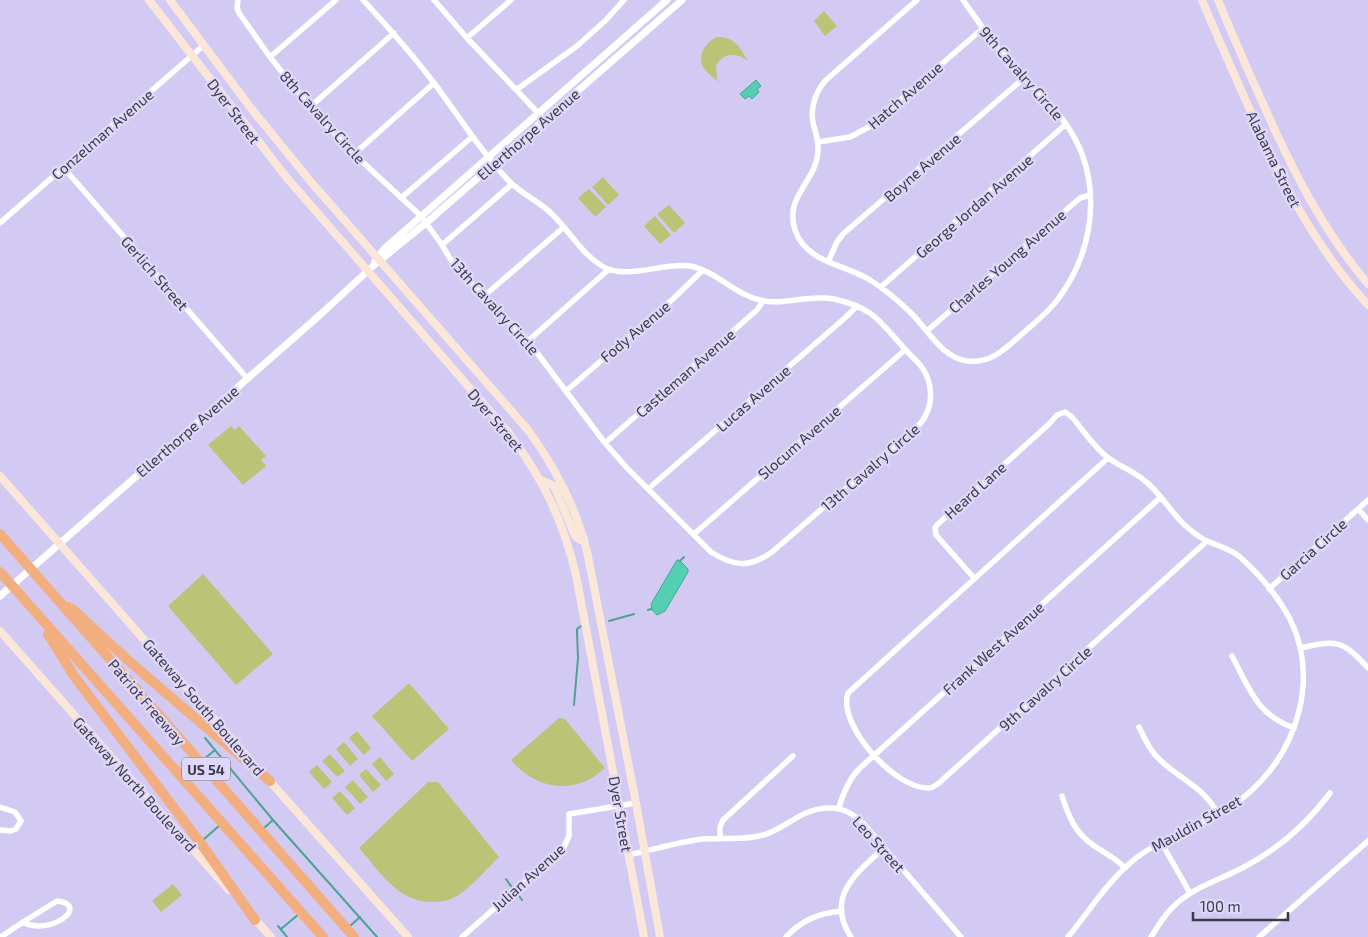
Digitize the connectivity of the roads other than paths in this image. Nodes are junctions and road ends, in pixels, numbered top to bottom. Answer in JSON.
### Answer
{"nodes":[{"id":1,"x":150,"y":0,"type":"edge"},
{"id":2,"x":170,"y":0,"type":"edge"},
{"id":3,"x":238,"y":0,"type":"edge"},
{"id":4,"x":336,"y":0,"type":"edge"},
{"id":5,"x":363,"y":0,"type":"edge"},
{"id":6,"x":434,"y":0,"type":"edge"},
{"id":7,"x":511,"y":0,"type":"edge"},
{"id":8,"x":624,"y":0,"type":"edge"},
{"id":9,"x":667,"y":0,"type":"edge"},
{"id":10,"x":682,"y":0,"type":"edge"},
{"id":11,"x":917,"y":0,"type":"edge"},
{"id":12,"x":963,"y":0,"type":"edge"},
{"id":13,"x":1202,"y":0,"type":"edge"},
{"id":14,"x":1218,"y":0,"type":"edge"},
{"id":15,"x":982,"y":29,"type":"junction"},
{"id":16,"x":394,"y":33,"type":"junction"},
{"id":17,"x":467,"y":38,"type":"junction"},
{"id":18,"x":204,"y":45,"type":"junction"},
{"id":19,"x":191,"y":55,"type":"junction"},
{"id":20,"x":270,"y":57,"type":"junction"},
{"id":21,"x":1024,"y":78,"type":"junction"},
{"id":22,"x":434,"y":83,"type":"junction"},
{"id":23,"x":516,"y":90,"type":"junction"},
{"id":24,"x":310,"y":107,"type":"junction"},
{"id":25,"x":538,"y":113,"type":"junction"},
{"id":26,"x":545,"y":119,"type":"junction"},
{"id":27,"x":1066,"y":124,"type":"junction"},
{"id":28,"x":472,"y":137,"type":"junction"},
{"id":29,"x":818,"y":142,"type":"junction"},
{"id":30,"x":354,"y":154,"type":"junction"},
{"id":31,"x":488,"y":157,"type":"junction"},
{"id":32,"x":494,"y":164,"type":"junction"},
{"id":33,"x":63,"y":167,"type":"junction"},
{"id":34,"x":512,"y":184,"type":"junction"},
{"id":35,"x":1090,"y":195,"type":"junction"},
{"id":36,"x":401,"y":198,"type":"junction"},
{"id":37,"x":421,"y":216,"type":"junction"},
{"id":38,"x":0,"y":223,"type":"edge"},
{"id":39,"x":426,"y":223,"type":"junction"},
{"id":40,"x":564,"y":227,"type":"junction"},
{"id":41,"x":442,"y":245,"type":"junction"},
{"id":42,"x":828,"y":262,"type":"junction"},
{"id":43,"x":374,"y":264,"type":"junction"},
{"id":44,"x":608,"y":270,"type":"junction"},
{"id":45,"x":703,"y":270,"type":"junction"},
{"id":46,"x":1368,"y":284,"type":"edge"},
{"id":47,"x":881,"y":287,"type":"junction"},
{"id":48,"x":484,"y":296,"type":"junction"},
{"id":49,"x":763,"y":301,"type":"junction"},
{"id":50,"x":1368,"y":305,"type":"edge"},
{"id":51,"x":857,"y":306,"type":"junction"},
{"id":52,"x":927,"y":331,"type":"junction"},
{"id":53,"x":528,"y":341,"type":"junction"},
{"id":54,"x":905,"y":350,"type":"junction"},
{"id":55,"x":247,"y":378,"type":"junction"},
{"id":56,"x":566,"y":391,"type":"junction"},
{"id":57,"x":1065,"y":412,"type":"joint"},
{"id":58,"x":605,"y":443,"type":"junction"},
{"id":59,"x":1108,"y":458,"type":"junction"},
{"id":60,"x":0,"y":476,"type":"edge"},
{"id":61,"x":541,"y":480,"type":"junction"},
{"id":62,"x":648,"y":489,"type":"junction"},
{"id":63,"x":1161,"y":497,"type":"junction"},
{"id":64,"x":1368,"y":500,"type":"edge"},
{"id":65,"x":1358,"y":509,"type":"junction"},
{"id":66,"x":1368,"y":520,"type":"edge"},
{"id":67,"x":0,"y":534,"type":"edge"},
{"id":68,"x":694,"y":534,"type":"junction"},
{"id":69,"x":584,"y":539,"type":"junction"},
{"id":70,"x":1207,"y":541,"type":"junction"},
{"id":71,"x":59,"y":544,"type":"junction"},
{"id":72,"x":0,"y":572,"type":"edge"},
{"id":73,"x":974,"y":578,"type":"junction"},
{"id":74,"x":1269,"y":589,"type":"junction"},
{"id":75,"x":0,"y":596,"type":"edge"},
{"id":76,"x":54,"y":597,"type":"junction"},
{"id":77,"x":33,"y":610,"type":"junction"},
{"id":78,"x":0,"y":632,"type":"edge"},
{"id":79,"x":1300,"y":648,"type":"junction"},
{"id":80,"x":1232,"y":656,"type":"dead end"},
{"id":81,"x":1368,"y":668,"type":"edge"},
{"id":82,"x":1139,"y":727,"type":"dead end"},
{"id":83,"x":1294,"y":728,"type":"junction"},
{"id":84,"x":622,"y":731,"type":"junction"},
{"id":85,"x":606,"y":735,"type":"junction"},
{"id":86,"x":793,"y":756,"type":"dead end"},
{"id":87,"x":873,"y":756,"type":"junction"},
{"id":88,"x":270,"y":781,"type":"junction"},
{"id":89,"x":1330,"y":793,"type":"dead end"},
{"id":90,"x":1062,"y":796,"type":"dead end"},
{"id":91,"x":636,"y":802,"type":"junction"},
{"id":92,"x":620,"y":805,"type":"junction"},
{"id":93,"x":0,"y":807,"type":"edge"},
{"id":94,"x":840,"y":808,"type":"junction"},
{"id":95,"x":1218,"y":814,"type":"junction"},
{"id":96,"x":0,"y":830,"type":"edge"},
{"id":97,"x":720,"y":839,"type":"junction"},
{"id":98,"x":1368,"y":841,"type":"edge"},
{"id":99,"x":1161,"y":842,"type":"junction"},
{"id":100,"x":884,"y":848,"type":"junction"},
{"id":101,"x":644,"y":852,"type":"junction"},
{"id":102,"x":628,"y":855,"type":"junction"},
{"id":103,"x":1125,"y":868,"type":"junction"},
{"id":104,"x":1190,"y":893,"type":"junction"},
{"id":105,"x":842,"y":911,"type":"junction"},
{"id":106,"x":255,"y":920,"type":"junction"},
{"id":107,"x":23,"y":922,"type":"junction"},
{"id":108,"x":62,"y":927,"type":"dead end"},
{"id":109,"x":35,"y":933,"type":"dead end"},
{"id":110,"x":1,"y":937,"type":"edge"},
{"id":111,"x":270,"y":937,"type":"edge"},
{"id":112,"x":323,"y":937,"type":"edge"},
{"id":113,"x":354,"y":937,"type":"edge"},
{"id":114,"x":408,"y":937,"type":"edge"},
{"id":115,"x":462,"y":937,"type":"edge"},
{"id":116,"x":644,"y":937,"type":"edge"},
{"id":117,"x":660,"y":937,"type":"edge"},
{"id":118,"x":786,"y":937,"type":"edge"},
{"id":119,"x":851,"y":937,"type":"edge"},
{"id":120,"x":961,"y":937,"type":"edge"},
{"id":121,"x":1068,"y":937,"type":"edge"},
{"id":122,"x":1151,"y":937,"type":"edge"},
{"id":123,"x":1258,"y":937,"type":"edge"}],
"edges":[{"from":1,"to":19,"type":"main road","name":"Dyer Street"},
{"from":2,"to":18,"type":"main road","name":"Dyer Street"},
{"from":3,"to":20,"type":"street","name":"8th Cavalry Circle"},
{"from":4,"to":20,"type":"street"},
{"from":5,"to":16,"type":"street"},
{"from":6,"to":17,"type":"street"},
{"from":7,"to":17,"type":"street"},
{"from":8,"to":23,"type":"street"},
{"from":9,"to":25,"type":"street","name":"Ellerthorpe Avenue"},
{"from":10,"to":26,"type":"street","name":"Ellerthorpe Avenue"},
{"from":11,"to":29,"type":"street","name":"9th Cavalry Circle"},
{"from":12,"to":15,"type":"street","name":"9th Cavalry Circle"},
{"from":13,"to":50,"type":"main road","name":"Alabama Street"},
{"from":14,"to":46,"type":"main road","name":"Alabama Street"},
{"from":15,"to":21,"type":"street","name":"9th Cavalry Circle"},
{"from":15,"to":29,"type":"street","name":"Hatch Avenue"},
{"from":16,"to":22,"type":"street"},
{"from":16,"to":24,"type":"street"},
{"from":17,"to":23,"type":"street"},
{"from":18,"to":19,"type":"street","name":"Conzelman Avenue"},
{"from":18,"to":43,"type":"main road","name":"Dyer Street"},
{"from":19,"to":33,"type":"street","name":"Conzelman Avenue"},
{"from":19,"to":43,"type":"main road","name":"Dyer Street"},
{"from":20,"to":24,"type":"street","name":"8th Cavalry Circle"},
{"from":21,"to":27,"type":"street","name":"9th Cavalry Circle"},
{"from":21,"to":42,"type":"street","name":"Boyne Avenue"},
{"from":22,"to":28,"type":"street"},
{"from":22,"to":30,"type":"street"},
{"from":23,"to":25,"type":"street"},
{"from":24,"to":30,"type":"street","name":"8th Cavalry Circle"},
{"from":25,"to":26,"type":"street"},
{"from":25,"to":31,"type":"street","name":"Ellerthorpe Avenue"},
{"from":26,"to":32,"type":"street","name":"Ellerthorpe Avenue"},
{"from":27,"to":35,"type":"street","name":"9th Cavalry Circle"},
{"from":27,"to":47,"type":"street","name":"George Jordan Avenue"},
{"from":28,"to":31,"type":"street"},
{"from":28,"to":36,"type":"street"},
{"from":29,"to":42,"type":"street","name":"9th Cavalry Circle"},
{"from":30,"to":36,"type":"street","name":"8th Cavalry Circle"},
{"from":31,"to":32,"type":"street"},
{"from":31,"to":37,"type":"street","name":"Ellerthorpe Avenue"},
{"from":32,"to":34,"type":"street"},
{"from":32,"to":39,"type":"street","name":"Ellerthorpe Avenue"},
{"from":33,"to":38,"type":"street","name":"Conzelman Avenue"},
{"from":33,"to":55,"type":"street","name":"Gerlich Street"},
{"from":34,"to":40,"type":"street"},
{"from":34,"to":41,"type":"street"},
{"from":35,"to":52,"type":"street","name":"Charles Young Avenue"},
{"from":35,"to":52,"type":"street","name":"9th Cavalry Circle"},
{"from":36,"to":37,"type":"street","name":"8th Cavalry Circle"},
{"from":37,"to":39,"type":"street","name":"8th Cavalry Circle"},
{"from":37,"to":43,"type":"street","name":"Ellerthorpe Avenue"},
{"from":39,"to":41,"type":"street","name":"13th Cavalry Circle"},
{"from":39,"to":43,"type":"street","name":"Ellerthorpe Avenue"},
{"from":40,"to":44,"type":"street"},
{"from":40,"to":48,"type":"street"},
{"from":41,"to":48,"type":"street","name":"13th Cavalry Circle"},
{"from":42,"to":47,"type":"street","name":"9th Cavalry Circle"},
{"from":43,"to":55,"type":"street","name":"Ellerthorpe Avenue"},
{"from":43,"to":61,"type":"main road","name":"Dyer Street"},
{"from":43,"to":69,"type":"main road","name":"Dyer Street"},
{"from":44,"to":45,"type":"street","name":"13th Cavalry Circle"},
{"from":44,"to":53,"type":"street"},
{"from":45,"to":49,"type":"street","name":"13th Cavalry Circle"},
{"from":45,"to":56,"type":"street","name":"Fody Avenue"},
{"from":47,"to":52,"type":"street","name":"9th Cavalry Circle"},
{"from":48,"to":53,"type":"street","name":"13th Cavalry Circle"},
{"from":49,"to":51,"type":"street","name":"13th Cavalry Circle"},
{"from":49,"to":58,"type":"street","name":"Castleman Avenue"},
{"from":51,"to":54,"type":"street","name":"13th Cavalry Circle"},
{"from":51,"to":62,"type":"street","name":"Lucas Avenue"},
{"from":53,"to":56,"type":"street","name":"13th Cavalry Circle"},
{"from":54,"to":68,"type":"street","name":"Slocum Avenue"},
{"from":54,"to":68,"type":"street","name":"13th Cavalry Circle"},
{"from":55,"to":71,"type":"street","name":"Ellerthorpe Avenue"},
{"from":56,"to":58,"type":"street","name":"13th Cavalry Circle"},
{"from":57,"to":59,"type":"street","name":"Mauldin Street"},
{"from":57,"to":73,"type":"street","name":"Heard Lane"},
{"from":58,"to":62,"type":"street","name":"13th Cavalry Circle"},
{"from":59,"to":63,"type":"street","name":"Mauldin Street"},
{"from":59,"to":73,"type":"street"},
{"from":60,"to":71,"type":"main road","name":"Gateway South Boulevard"},
{"from":61,"to":69,"type":"main road"},
{"from":61,"to":85,"type":"main road","name":"Dyer Street"},
{"from":62,"to":68,"type":"street","name":"13th Cavalry Circle"},
{"from":63,"to":70,"type":"street","name":"Mauldin Street"},
{"from":63,"to":87,"type":"street","name":"Frank West Avenue"},
{"from":64,"to":65,"type":"street","name":"Garcia Circle"},
{"from":65,"to":66,"type":"street"},
{"from":65,"to":74,"type":"street","name":"Garcia Circle"},
{"from":67,"to":76,"type":"highway","name":"Patriot Freeway","number":"US 54"},
{"from":69,"to":84,"type":"main road","name":"Dyer Street"},
{"from":70,"to":74,"type":"street","name":"Mauldin Street"},
{"from":70,"to":87,"type":"street","name":"9th Cavalry Circle"},
{"from":71,"to":75,"type":"street","name":"Ellerthorpe Avenue"},
{"from":71,"to":88,"type":"main road","name":"Gateway South Boulevard"},
{"from":72,"to":77,"type":"highway","name":"Patriot Freeway","number":"US 54"},
{"from":73,"to":87,"type":"street","name":"9th Cavalry Circle"},
{"from":74,"to":79,"type":"street","name":"Mauldin Street"},
{"from":76,"to":88,"type":"highway"},
{"from":76,"to":113,"type":"highway","name":"Patriot Freeway","number":"US 54"},
{"from":77,"to":106,"type":"highway"},
{"from":77,"to":112,"type":"highway","name":"Patriot Freeway","number":"US 54"},
{"from":78,"to":106,"type":"main road","name":"Gateway North Boulevard"},
{"from":79,"to":81,"type":"street"},
{"from":79,"to":83,"type":"street","name":"Mauldin Street"},
{"from":80,"to":83,"type":"street"},
{"from":82,"to":95,"type":"street"},
{"from":83,"to":95,"type":"street","name":"Mauldin Street"},
{"from":84,"to":85,"type":"main road"},
{"from":84,"to":91,"type":"main road","name":"Dyer Street"},
{"from":85,"to":92,"type":"main road","name":"Dyer Street"},
{"from":86,"to":97,"type":"street"},
{"from":87,"to":94,"type":"street","name":"Frank West Avenue"},
{"from":88,"to":114,"type":"main road","name":"Gateway South Boulevard"},
{"from":89,"to":104,"type":"street"},
{"from":90,"to":103,"type":"street"},
{"from":91,"to":92,"type":"street","name":"Julian Avenue"},
{"from":91,"to":101,"type":"main road","name":"Dyer Street"},
{"from":92,"to":102,"type":"main road","name":"Dyer Street"},
{"from":92,"to":115,"type":"street","name":"Julian Avenue"},
{"from":93,"to":96,"type":"street"},
{"from":94,"to":97,"type":"street","name":"Leo Street"},
{"from":94,"to":100,"type":"street","name":"Leo Street"},
{"from":95,"to":99,"type":"street","name":"Mauldin Street"},
{"from":97,"to":101,"type":"street","name":"Leo Street"},
{"from":98,"to":123,"type":"street"},
{"from":99,"to":103,"type":"street","name":"Mauldin Street"},
{"from":99,"to":104,"type":"street"},
{"from":100,"to":105,"type":"street"},
{"from":100,"to":120,"type":"street","name":"Leo Street"},
{"from":101,"to":102,"type":"street","name":"Leo Street"},
{"from":101,"to":117,"type":"main road","name":"Dyer Street"},
{"from":102,"to":116,"type":"main road","name":"Dyer Street"},
{"from":103,"to":121,"type":"street","name":"Mauldin Street"},
{"from":104,"to":122,"type":"street"},
{"from":105,"to":118,"type":"street"},
{"from":105,"to":119,"type":"street"},
{"from":106,"to":111,"type":"main road","name":"Gateway North Boulevard"},
{"from":107,"to":108,"type":"street"},
{"from":107,"to":109,"type":"street"},
{"from":107,"to":110,"type":"street"}]}
